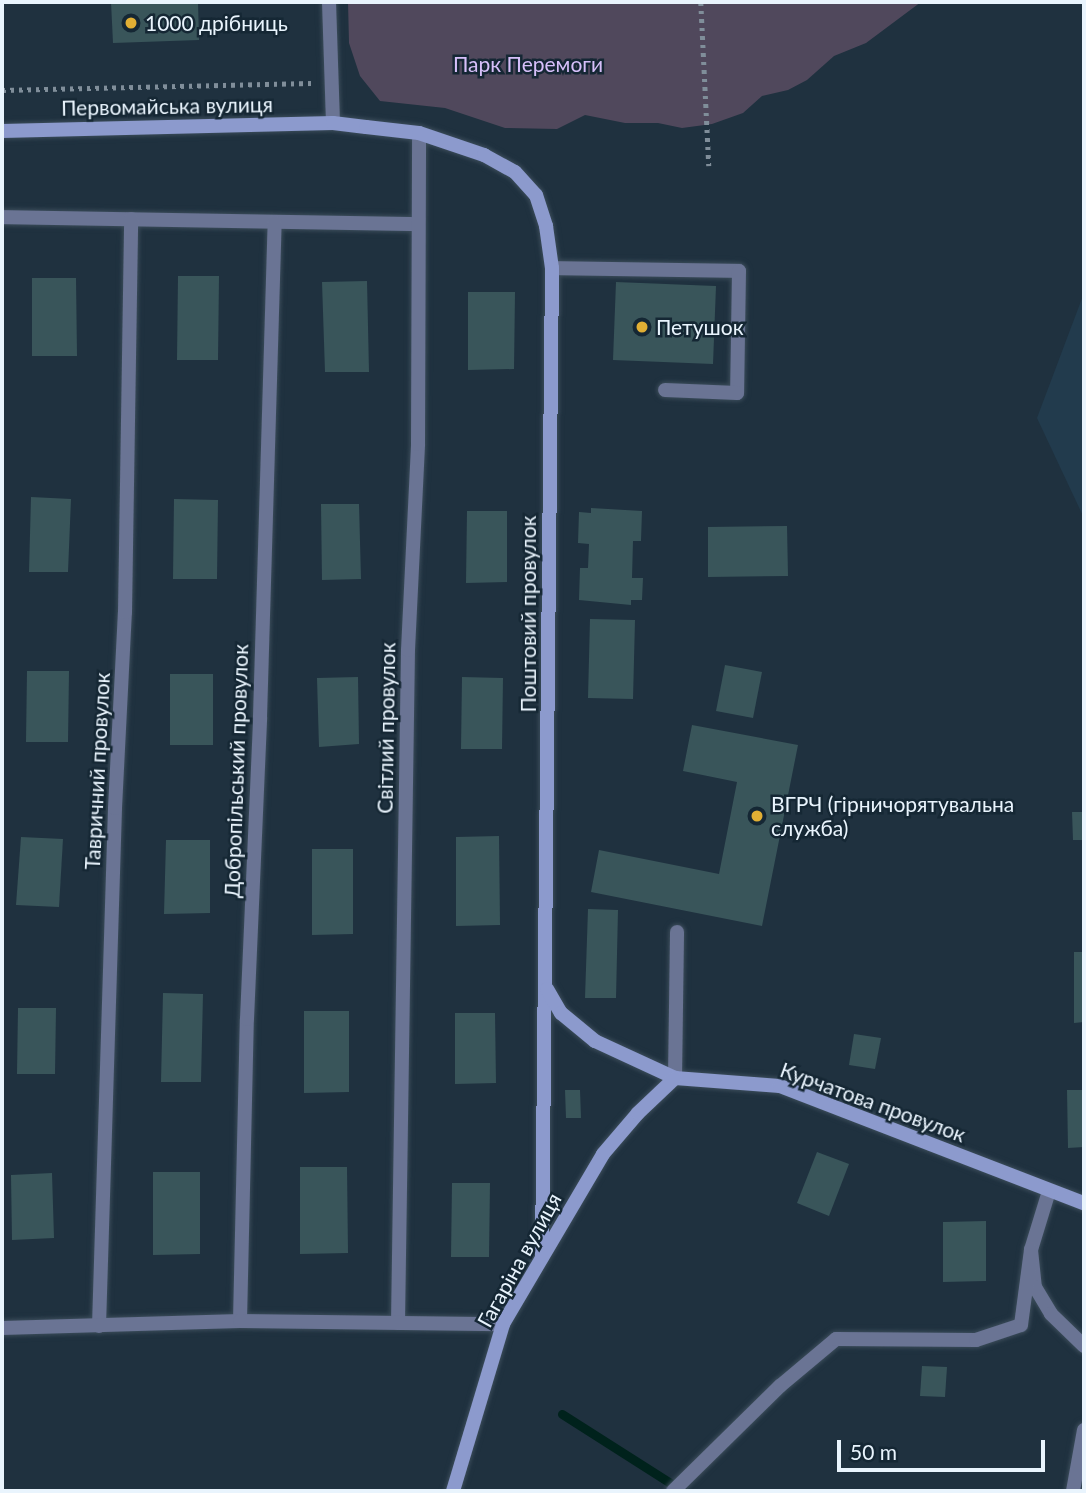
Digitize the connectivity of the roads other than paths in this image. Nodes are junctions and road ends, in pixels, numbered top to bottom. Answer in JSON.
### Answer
{"nodes":[{"id":1,"x":329,"y":2,"type":"edge"},
{"id":2,"x":332,"y":123,"type":"junction"},
{"id":3,"x":2,"y":131,"type":"edge"},
{"id":4,"x":419,"y":133,"type":"junction"},
{"id":5,"x":2,"y":217,"type":"edge"},
{"id":6,"x":131,"y":219,"type":"junction"},
{"id":7,"x":275,"y":222,"type":"junction"},
{"id":8,"x":417,"y":224,"type":"junction"},
{"id":9,"x":552,"y":268,"type":"junction"},
{"id":10,"x":665,"y":390,"type":"dead end"},
{"id":11,"x":677,"y":932,"type":"dead end"},
{"id":12,"x":546,"y":988,"type":"junction"},
{"id":13,"x":675,"y":1078,"type":"junction"},
{"id":14,"x":1049,"y":1191,"type":"junction"},
{"id":15,"x":1084,"y":1203,"type":"edge"},
{"id":16,"x":1031,"y":1250,"type":"junction"},
{"id":17,"x":542,"y":1257,"type":"junction"},
{"id":18,"x":240,"y":1321,"type":"junction"},
{"id":19,"x":398,"y":1323,"type":"junction"},
{"id":20,"x":503,"y":1324,"type":"junction"},
{"id":21,"x":99,"y":1326,"type":"junction"},
{"id":22,"x":2,"y":1328,"type":"edge"},
{"id":23,"x":1084,"y":1346,"type":"edge"},
{"id":24,"x":1084,"y":1430,"type":"edge"},
{"id":25,"x":453,"y":1491,"type":"edge"},
{"id":26,"x":673,"y":1491,"type":"edge"},
{"id":27,"x":1073,"y":1491,"type":"edge"}],
"edges":[{"from":1,"to":2,"type":"street"},
{"from":2,"to":3,"type":"main road","name":"Первомайська вулиця"},
{"from":2,"to":4,"type":"main road","name":"Поштовий провулок"},
{"from":4,"to":8,"type":"street","name":"Світлий провулок"},
{"from":4,"to":9,"type":"main road","name":"Поштовий провулок"},
{"from":5,"to":6,"type":"street"},
{"from":6,"to":7,"type":"street"},
{"from":6,"to":21,"type":"street","name":"Тавричний провулок"},
{"from":7,"to":8,"type":"street"},
{"from":7,"to":18,"type":"street","name":"Добропільський провулок"},
{"from":8,"to":19,"type":"street","name":"Світлий провулок"},
{"from":9,"to":10,"type":"street"},
{"from":9,"to":12,"type":"main road","name":"Поштовий провулок"},
{"from":11,"to":13,"type":"street"},
{"from":12,"to":13,"type":"main road","name":"Курчатова провулок"},
{"from":12,"to":17,"type":"main road","name":"Поштовий провулок"},
{"from":13,"to":14,"type":"main road","name":"Курчатова провулок"},
{"from":13,"to":17,"type":"main road","name":"Гагаріна вулиця"},
{"from":14,"to":15,"type":"main road","name":"Курчатова провулок"},
{"from":14,"to":16,"type":"street"},
{"from":16,"to":23,"type":"street"},
{"from":16,"to":26,"type":"street"},
{"from":17,"to":20,"type":"main road","name":"Гагаріна вулиця"},
{"from":18,"to":19,"type":"street"},
{"from":18,"to":21,"type":"street"},
{"from":19,"to":20,"type":"street"},
{"from":20,"to":25,"type":"main road","name":"Гагаріна вулиця"},
{"from":21,"to":22,"type":"street"},
{"from":24,"to":27,"type":"street"}]}
